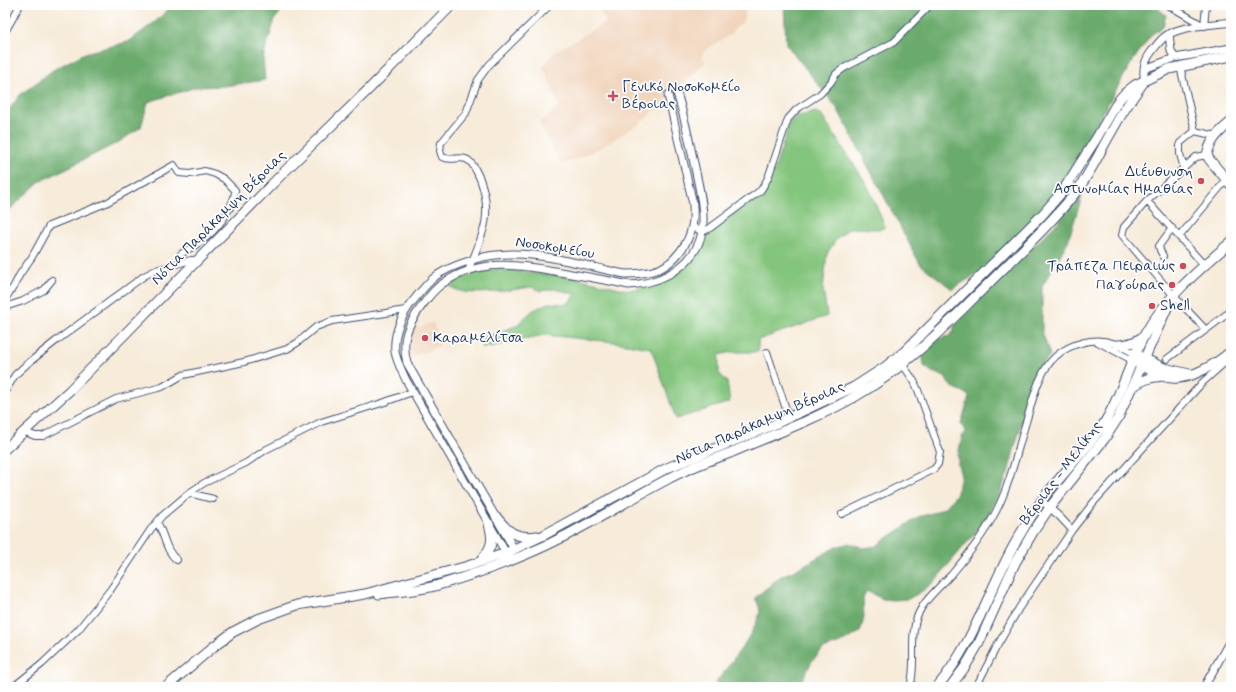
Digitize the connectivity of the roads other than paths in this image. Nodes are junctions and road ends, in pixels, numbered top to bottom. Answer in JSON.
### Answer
{"nodes":[{"id":1,"x":20,"y":5,"type":"edge"},
{"id":2,"x":452,"y":5,"type":"edge"},
{"id":3,"x":550,"y":5,"type":"edge"},
{"id":4,"x":930,"y":5,"type":"edge"},
{"id":5,"x":1168,"y":5,"type":"edge"},
{"id":6,"x":1206,"y":5,"type":"edge"},
{"id":7,"x":1231,"y":22,"type":"edge"},
{"id":8,"x":1204,"y":26,"type":"junction"},
{"id":9,"x":5,"y":32,"type":"edge"},
{"id":10,"x":1168,"y":34,"type":"junction"},
{"id":11,"x":1231,"y":48,"type":"edge"},
{"id":12,"x":1231,"y":56,"type":"edge"},
{"id":13,"x":1178,"y":62,"type":"junction"},
{"id":14,"x":1144,"y":70,"type":"junction"},
{"id":15,"x":1145,"y":80,"type":"junction"},
{"id":16,"x":676,"y":90,"type":"dead end"},
{"id":17,"x":668,"y":95,"type":"dead end"},
{"id":18,"x":1231,"y":122,"type":"edge"},
{"id":19,"x":1195,"y":131,"type":"junction"},
{"id":20,"x":1216,"y":136,"type":"junction"},
{"id":21,"x":1207,"y":155,"type":"junction"},
{"id":22,"x":1184,"y":168,"type":"junction"},
{"id":23,"x":1229,"y":179,"type":"edge"},
{"id":24,"x":1147,"y":201,"type":"junction"},
{"id":25,"x":692,"y":226,"type":"junction"},
{"id":26,"x":1172,"y":228,"type":"junction"},
{"id":27,"x":702,"y":232,"type":"junction"},
{"id":28,"x":1178,"y":237,"type":"junction"},
{"id":29,"x":1231,"y":242,"type":"edge"},
{"id":30,"x":181,"y":254,"type":"dead end"},
{"id":31,"x":1163,"y":256,"type":"dead end"},
{"id":32,"x":473,"y":259,"type":"junction"},
{"id":33,"x":197,"y":260,"type":"junction"},
{"id":34,"x":1204,"y":265,"type":"junction"},
{"id":35,"x":468,"y":271,"type":"junction"},
{"id":36,"x":52,"y":280,"type":"dead end"},
{"id":37,"x":1172,"y":298,"type":"junction"},
{"id":38,"x":5,"y":299,"type":"edge"},
{"id":39,"x":5,"y":308,"type":"edge"},
{"id":40,"x":406,"y":310,"type":"junction"},
{"id":41,"x":1231,"y":311,"type":"edge"},
{"id":42,"x":1205,"y":329,"type":"junction"},
{"id":43,"x":1144,"y":336,"type":"junction"},
{"id":44,"x":1152,"y":341,"type":"junction"},
{"id":45,"x":1098,"y":342,"type":"junction"},
{"id":46,"x":1118,"y":345,"type":"junction"},
{"id":47,"x":1231,"y":351,"type":"edge"},
{"id":48,"x":767,"y":352,"type":"dead end"},
{"id":49,"x":1134,"y":357,"type":"junction"},
{"id":50,"x":1231,"y":357,"type":"edge"},
{"id":51,"x":1143,"y":362,"type":"junction"},
{"id":52,"x":903,"y":365,"type":"junction"},
{"id":53,"x":1165,"y":368,"type":"junction"},
{"id":54,"x":1132,"y":388,"type":"junction"},
{"id":55,"x":5,"y":392,"type":"edge"},
{"id":56,"x":412,"y":392,"type":"junction"},
{"id":57,"x":789,"y":418,"type":"junction"},
{"id":58,"x":23,"y":431,"type":"junction"},
{"id":59,"x":5,"y":449,"type":"edge"},
{"id":60,"x":189,"y":493,"type":"junction"},
{"id":61,"x":213,"y":500,"type":"dead end"},
{"id":62,"x":1042,"y":501,"type":"junction"},
{"id":63,"x":1050,"y":507,"type":"junction"},
{"id":64,"x":842,"y":514,"type":"dead end"},
{"id":65,"x":497,"y":518,"type":"junction"},
{"id":66,"x":157,"y":522,"type":"junction"},
{"id":67,"x":489,"y":524,"type":"junction"},
{"id":68,"x":1072,"y":530,"type":"junction"},
{"id":69,"x":544,"y":535,"type":"junction"},
{"id":70,"x":510,"y":554,"type":"junction"},
{"id":71,"x":177,"y":560,"type":"dead end"},
{"id":72,"x":480,"y":561,"type":"junction"},
{"id":73,"x":365,"y":594,"type":"junction"},
{"id":74,"x":1231,"y":640,"type":"edge"},
{"id":75,"x":13,"y":687,"type":"edge"},
{"id":76,"x":166,"y":687,"type":"edge"},
{"id":77,"x":910,"y":687,"type":"edge"},
{"id":78,"x":937,"y":687,"type":"edge"},
{"id":79,"x":950,"y":687,"type":"edge"},
{"id":80,"x":976,"y":687,"type":"edge"},
{"id":81,"x":1204,"y":687,"type":"edge"}],
"edges":[{"from":1,"to":9,"type":"street"},
{"from":2,"to":33,"type":"main road","name":"Νότια Παράκαμψη Βέροιας"},
{"from":3,"to":32,"type":"street"},
{"from":4,"to":27,"type":"street"},
{"from":5,"to":8,"type":"street"},
{"from":6,"to":8,"type":"street"},
{"from":7,"to":8,"type":"street"},
{"from":8,"to":10,"type":"street"},
{"from":10,"to":13,"type":"street"},
{"from":10,"to":14,"type":"street"},
{"from":11,"to":13,"type":"street"},
{"from":12,"to":13,"type":"main road","name":"Νότια Παράκαμψη Βέροιας"},
{"from":13,"to":14,"type":"street"},
{"from":13,"to":15,"type":"main road","name":"Νότια Παράκαμψη Βέροιας"},
{"from":13,"to":19,"type":"street"},
{"from":14,"to":15,"type":"street"},
{"from":15,"to":52,"type":"main road","name":"Νότια Παράκαμψη Βέροιας"},
{"from":15,"to":57,"type":"main road","name":"Νότια Παράκαμψη Βέροιας"},
{"from":16,"to":27,"type":"street","name":"Νοσοκομείου"},
{"from":17,"to":25,"type":"street","name":"Νοσοκομείου"},
{"from":18,"to":20,"type":"main road"},
{"from":19,"to":20,"type":"street"},
{"from":19,"to":22,"type":"street"},
{"from":20,"to":21,"type":"main road"},
{"from":21,"to":22,"type":"street"},
{"from":21,"to":23,"type":"main road"},
{"from":22,"to":24,"type":"street"},
{"from":23,"to":28,"type":"street"},
{"from":24,"to":26,"type":"street"},
{"from":24,"to":37,"type":"street"},
{"from":25,"to":27,"type":"street"},
{"from":25,"to":32,"type":"street","name":"Νοσοκομείου"},
{"from":26,"to":28,"type":"street"},
{"from":26,"to":31,"type":"street"},
{"from":27,"to":35,"type":"street","name":"Νοσοκομείου"},
{"from":28,"to":34,"type":"street"},
{"from":29,"to":34,"type":"main road","name":"Βέροιας - Μελίκης"},
{"from":30,"to":38,"type":"street"},
{"from":32,"to":35,"type":"street"},
{"from":32,"to":40,"type":"street","name":"Νοσοκομείου"},
{"from":33,"to":55,"type":"street"},
{"from":33,"to":58,"type":"main road","name":"Νότια Παράκαμψη Βέροιας"},
{"from":34,"to":37,"type":"main road","name":"Βέροιας - Μελίκης"},
{"from":35,"to":65,"type":"street","name":"Νοσοκομείου"},
{"from":36,"to":39,"type":"street"},
{"from":37,"to":42,"type":"street"},
{"from":37,"to":43,"type":"main road","name":"Βέροιας - Μελίκης"},
{"from":37,"to":44,"type":"main road","name":"Βέροιας - Μελίκης"},
{"from":40,"to":56,"type":"street","name":"Νοσοκομείου"},
{"from":40,"to":58,"type":"street"},
{"from":41,"to":42,"type":"street"},
{"from":42,"to":53,"type":"street"},
{"from":43,"to":46,"type":"main road"},
{"from":43,"to":49,"type":"main road","name":"Βέροιας - Μελίκης"},
{"from":44,"to":51,"type":"main road","name":"Βέροιας - Μελίκης"},
{"from":44,"to":53,"type":"main road"},
{"from":45,"to":46,"type":"street"},
{"from":45,"to":49,"type":"street"},
{"from":45,"to":77,"type":"street"},
{"from":46,"to":49,"type":"street"},
{"from":47,"to":53,"type":"main road"},
{"from":48,"to":57,"type":"street"},
{"from":49,"to":51,"type":"main road"},
{"from":49,"to":62,"type":"main road","name":"Βέροιας - Μελίκης"},
{"from":50,"to":68,"type":"street"},
{"from":51,"to":53,"type":"main road"},
{"from":51,"to":54,"type":"main road","name":"Βέροιας - Μελίκης"},
{"from":52,"to":64,"type":"street"},
{"from":52,"to":70,"type":"main road","name":"Νότια Παράκαμψη Βέροιας"},
{"from":53,"to":54,"type":"main road"},
{"from":54,"to":63,"type":"main road","name":"Βέροιας - Μελίκης"},
{"from":56,"to":60,"type":"street"},
{"from":56,"to":67,"type":"street","name":"Νοσοκομείου"},
{"from":57,"to":69,"type":"main road","name":"Νότια Παράκαμψη Βέροιας"},
{"from":58,"to":59,"type":"main road","name":"Νότια Παράκαμψη Βέροιας"},
{"from":60,"to":61,"type":"street"},
{"from":60,"to":66,"type":"street"},
{"from":62,"to":63,"type":"street"},
{"from":62,"to":78,"type":"main road","name":"Βέροιας - Μελίκης"},
{"from":63,"to":68,"type":"street"},
{"from":63,"to":79,"type":"main road","name":"Βέροιας - Μελίκης"},
{"from":65,"to":69,"type":"main road"},
{"from":65,"to":70,"type":"street","name":"Νοσοκομείου"},
{"from":66,"to":71,"type":"street"},
{"from":66,"to":75,"type":"street"},
{"from":67,"to":70,"type":"street","name":"Νοσοκομείου"},
{"from":67,"to":72,"type":"main road"},
{"from":68,"to":80,"type":"street"},
{"from":69,"to":70,"type":"main road","name":"Νότια Παράκαμψη Βέροιας"},
{"from":70,"to":72,"type":"main road","name":"Νότια Παράκαμψη Βέροιας"},
{"from":70,"to":73,"type":"main road","name":"Νότια Παράκαμψη Βέροιας"},
{"from":72,"to":73,"type":"main road","name":"Νότια Παράκαμψη Βέροιας"},
{"from":73,"to":76,"type":"main road","name":"Νότια Παράκαμψη Βέροιας"},
{"from":74,"to":81,"type":"street"}]}
